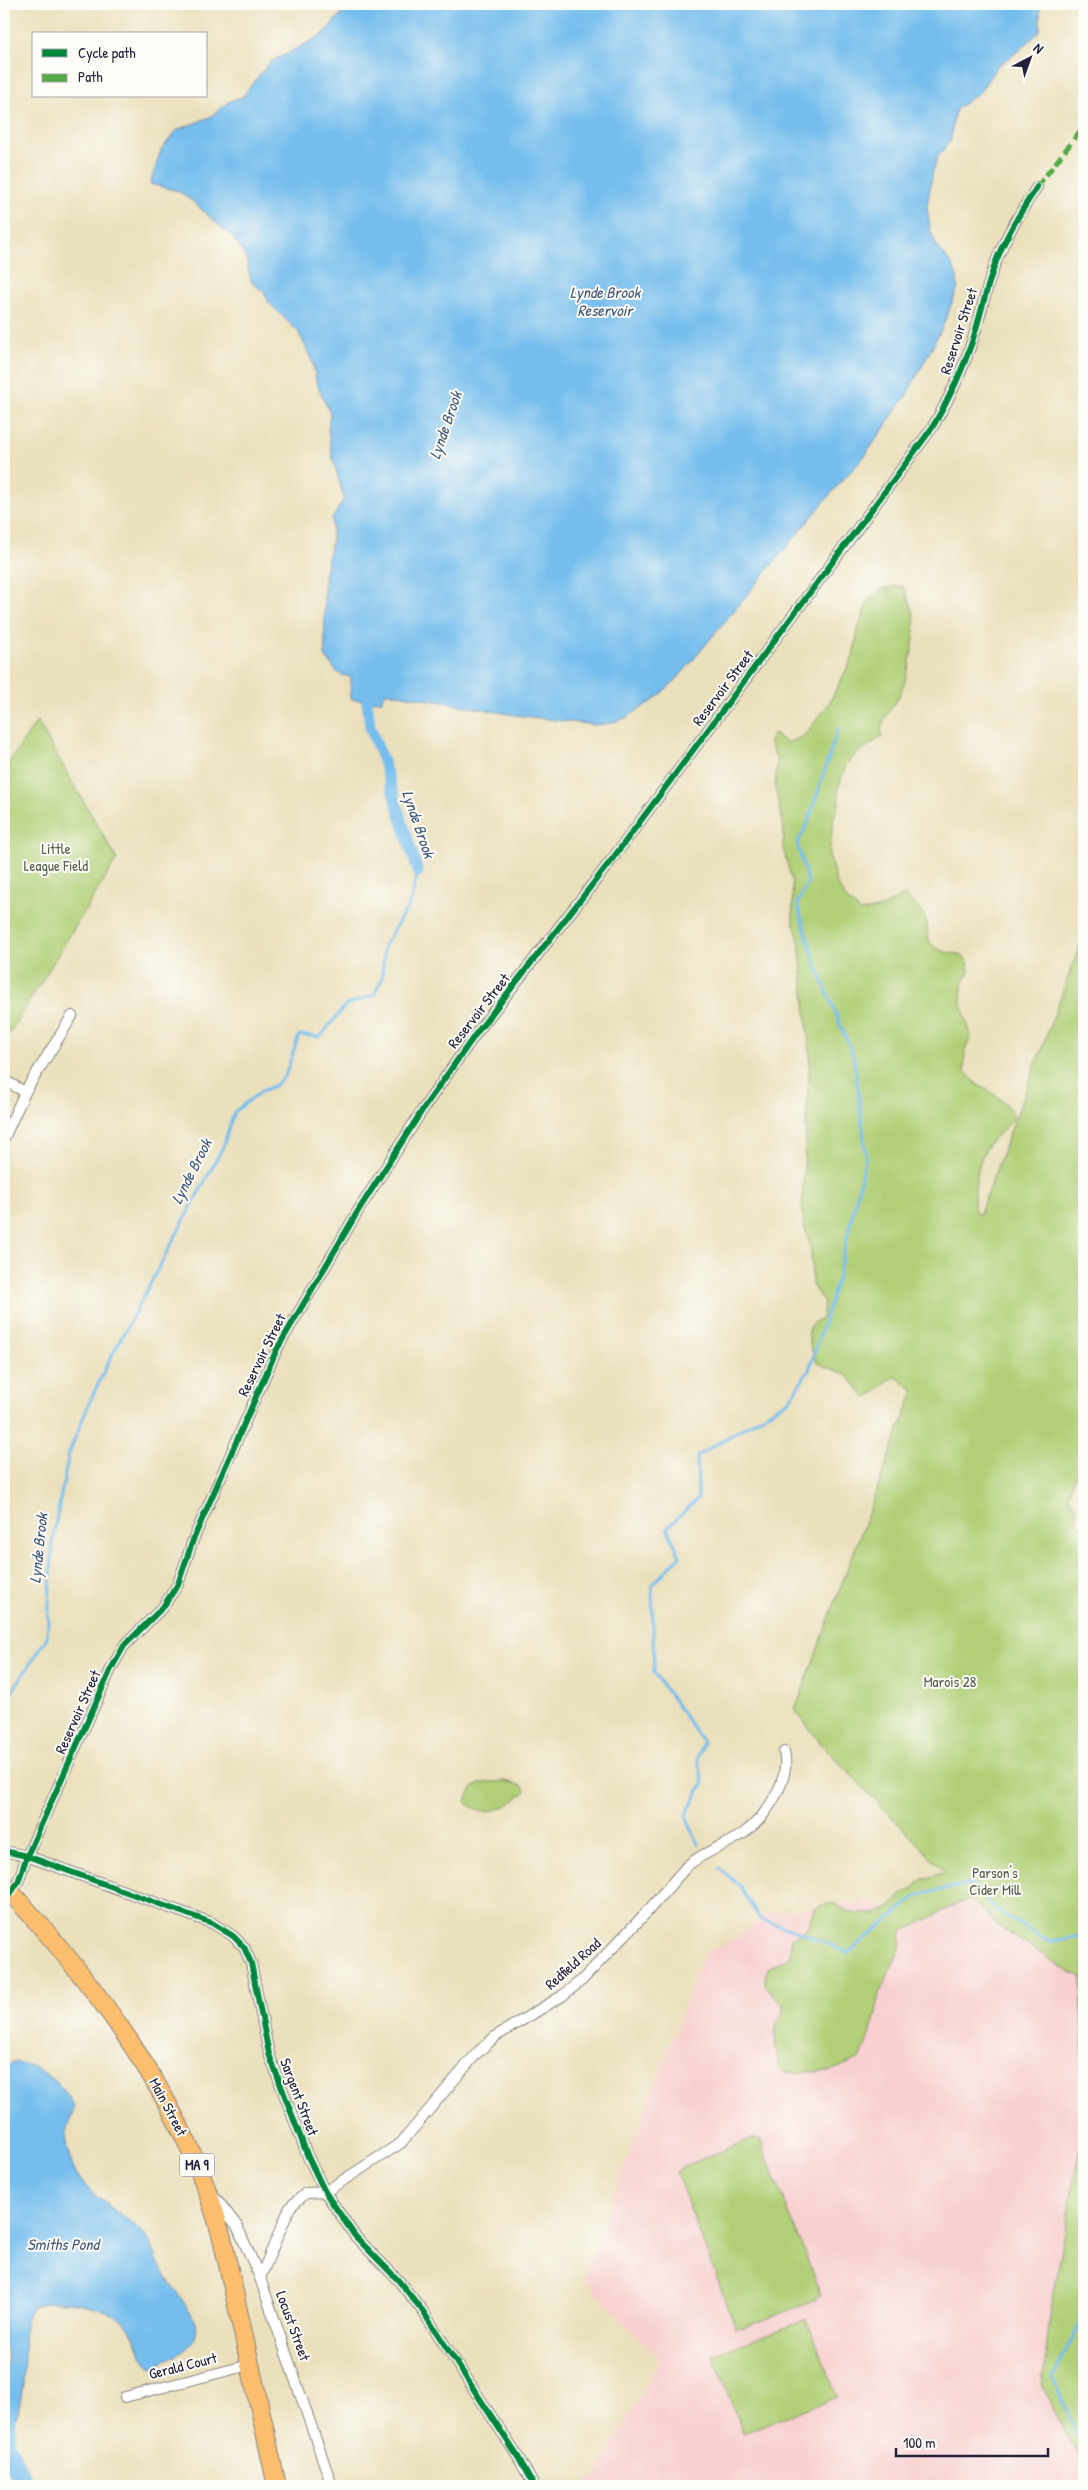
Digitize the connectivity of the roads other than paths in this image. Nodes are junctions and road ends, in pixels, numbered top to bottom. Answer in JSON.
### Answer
{"nodes":[{"id":1,"x":1037,"y":187,"type":"dead end"},
{"id":2,"x":72,"y":1016,"type":"dead end"},
{"id":3,"x":4,"y":1080,"type":"edge"},
{"id":4,"x":25,"y":1092,"type":"junction"},
{"id":5,"x":4,"y":1138,"type":"edge"},
{"id":6,"x":784,"y":1752,"type":"dead end"},
{"id":7,"x":4,"y":1851,"type":"edge"},
{"id":8,"x":27,"y":1856,"type":"junction"},
{"id":9,"x":7,"y":1889,"type":"edge"},
{"id":10,"x":206,"y":2186,"type":"junction"},
{"id":11,"x":325,"y":2192,"type":"junction"},
{"id":12,"x":260,"y":2278,"type":"junction"},
{"id":13,"x":249,"y":2365,"type":"junction"},
{"id":14,"x":125,"y":2397,"type":"dead end"},
{"id":15,"x":277,"y":2486,"type":"edge"},
{"id":16,"x":332,"y":2486,"type":"edge"},
{"id":17,"x":534,"y":2486,"type":"edge"}],
"edges":[{"from":1,"to":8,"type":"street","name":"Reservoir Street"},
{"from":2,"to":4,"type":"street"},
{"from":3,"to":4,"type":"street"},
{"from":4,"to":5,"type":"street"},
{"from":6,"to":11,"type":"street","name":"Redfield Road"},
{"from":7,"to":8,"type":"street","name":"Sargent Street"},
{"from":8,"to":9,"type":"street","name":"Reservoir Street"},
{"from":8,"to":11,"type":"street","name":"Sargent Street"},
{"from":9,"to":10,"type":"highway","name":"Main Street","number":"MA 9"},
{"from":10,"to":12,"type":"street","name":"Locust Street"},
{"from":10,"to":13,"type":"highway","name":"Main Street","number":"MA 9"},
{"from":11,"to":12,"type":"street"},
{"from":11,"to":17,"type":"street","name":"Sargent Street"},
{"from":12,"to":16,"type":"street","name":"Locust Street"},
{"from":13,"to":14,"type":"street","name":"Gerald Court"},
{"from":13,"to":15,"type":"highway","name":"Main Street","number":"MA 9"}]}
